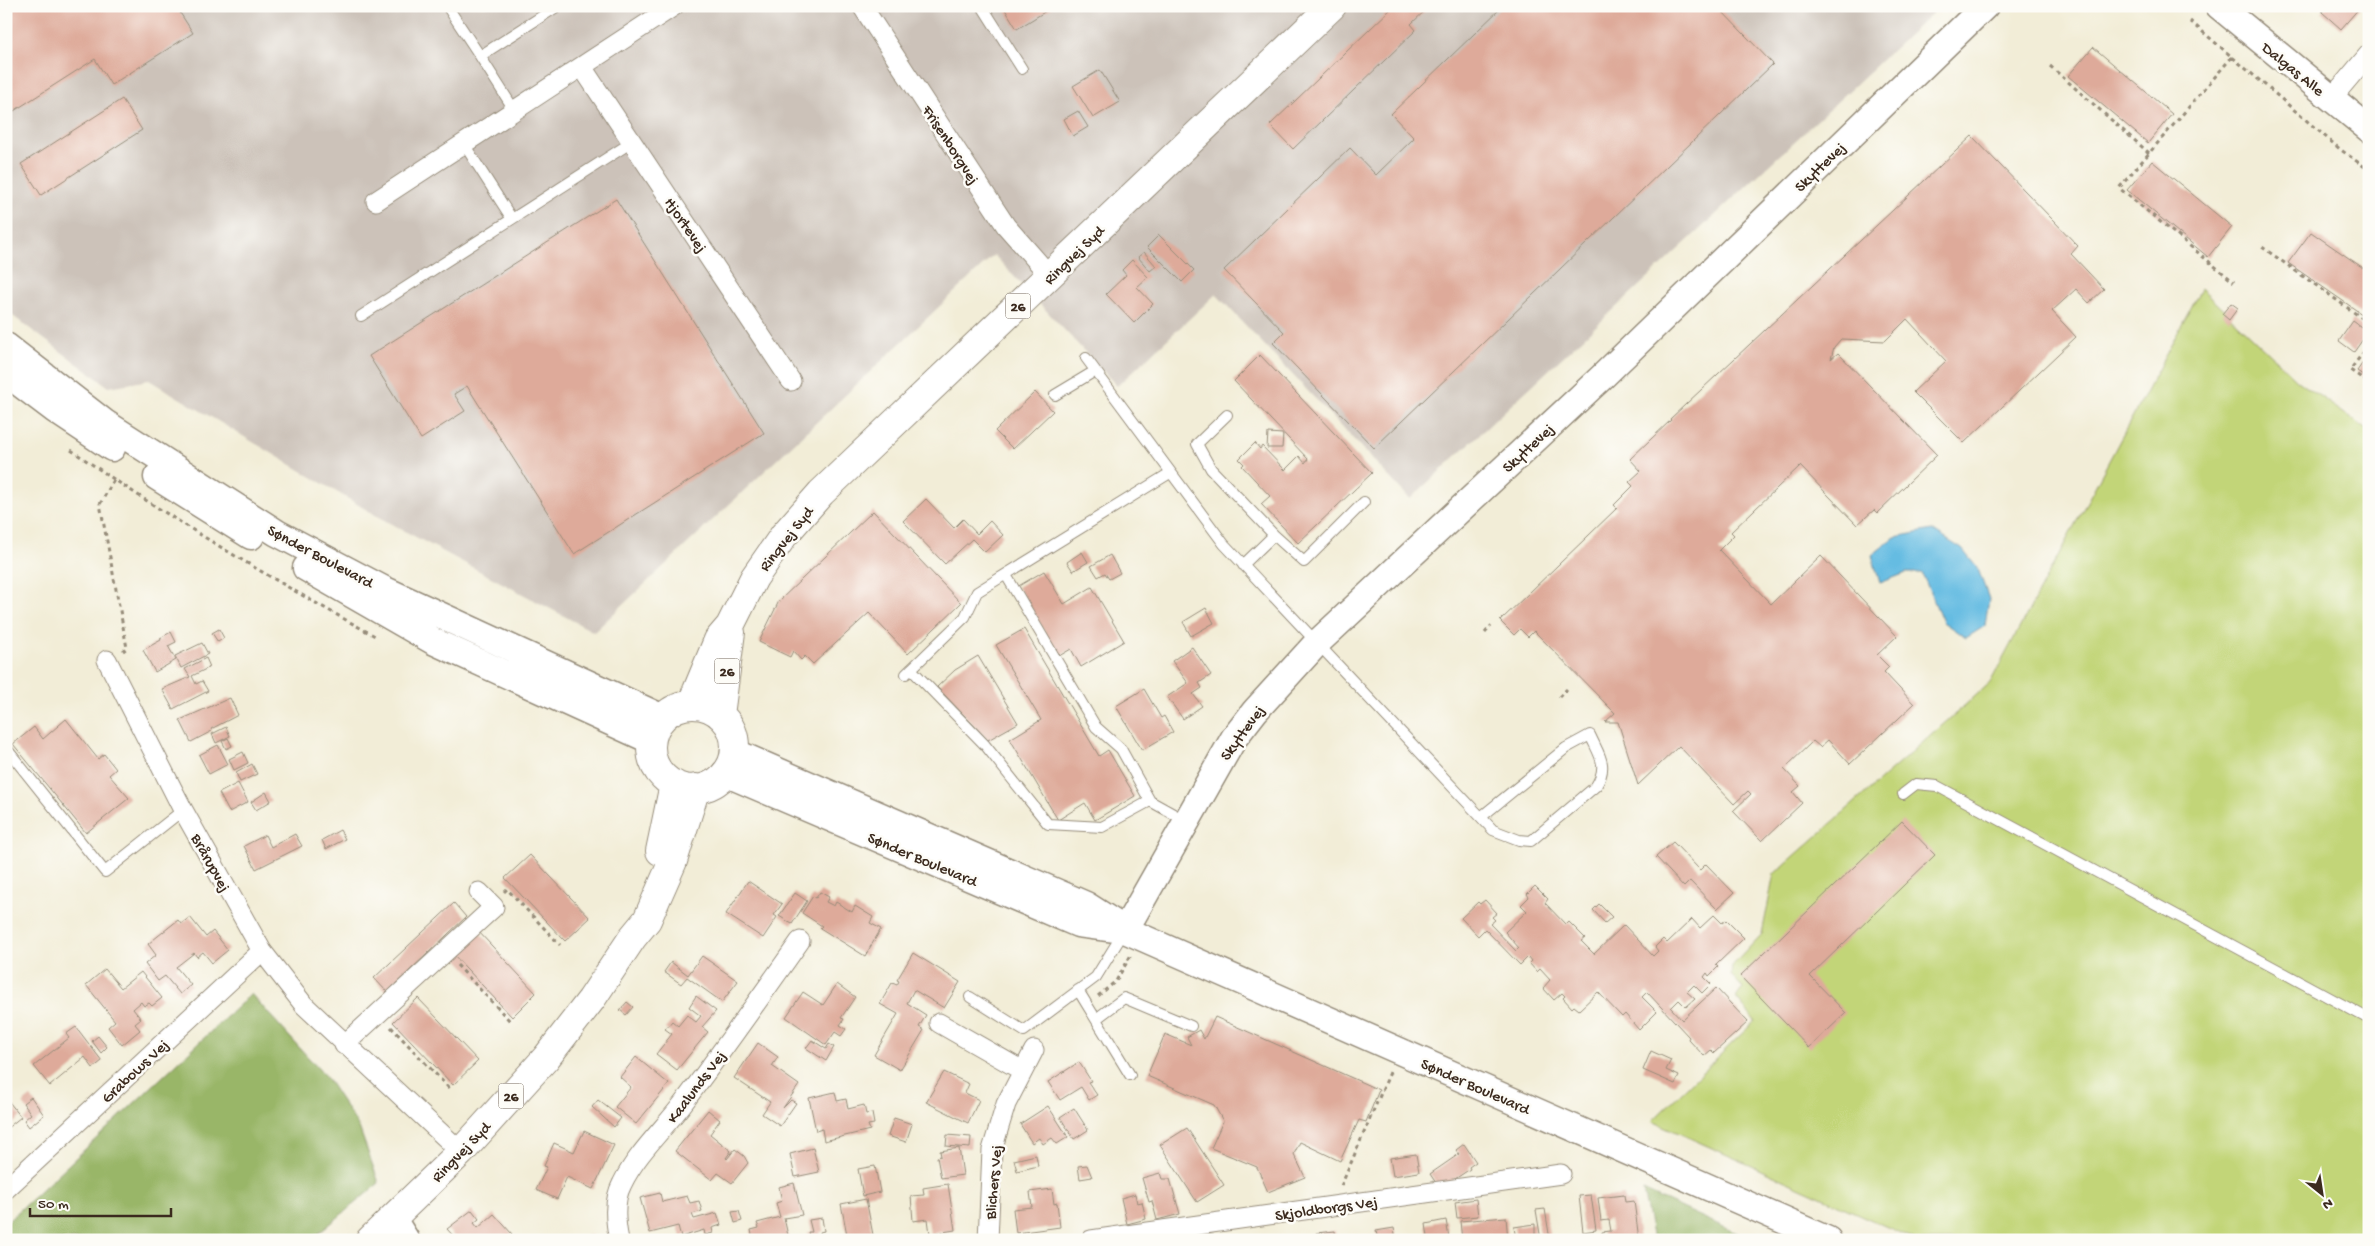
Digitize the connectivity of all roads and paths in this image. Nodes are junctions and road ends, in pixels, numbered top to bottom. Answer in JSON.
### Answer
{"nodes":[{"id":1,"x":447,"y":6,"type":"edge"},
{"id":2,"x":558,"y":6,"type":"edge"},
{"id":3,"x":674,"y":6,"type":"edge"},
{"id":4,"x":862,"y":6,"type":"edge"},
{"id":5,"x":982,"y":6,"type":"edge"},
{"id":6,"x":1332,"y":6,"type":"edge"},
{"id":7,"x":1985,"y":6,"type":"edge"},
{"id":8,"x":2219,"y":6,"type":"edge"},
{"id":9,"x":2190,"y":21,"type":"dead end"},
{"id":10,"x":2369,"y":54,"type":"edge"},
{"id":11,"x":480,"y":56,"type":"junction"},
{"id":12,"x":2232,"y":57,"type":"junction"},
{"id":13,"x":2050,"y":66,"type":"dead end"},
{"id":14,"x":582,"y":67,"type":"junction"},
{"id":15,"x":1022,"y":69,"type":"dead end"},
{"id":16,"x":2331,"y":98,"type":"junction"},
{"id":17,"x":515,"y":111,"type":"junction"},
{"id":18,"x":2369,"y":129,"type":"edge"},
{"id":19,"x":632,"y":142,"type":"junction"},
{"id":20,"x":464,"y":144,"type":"junction"},
{"id":21,"x":2149,"y":153,"type":"junction"},
{"id":22,"x":2369,"y":170,"type":"edge"},
{"id":23,"x":376,"y":201,"type":"dead end"},
{"id":24,"x":512,"y":219,"type":"junction"},
{"id":25,"x":2262,"y":247,"type":"dead end"},
{"id":26,"x":1050,"y":276,"type":"junction"},
{"id":27,"x":2234,"y":282,"type":"dead end"},
{"id":28,"x":361,"y":316,"type":"dead end"},
{"id":29,"x":2369,"y":323,"type":"edge"},
{"id":30,"x":2369,"y":345,"type":"edge"},
{"id":31,"x":6,"y":346,"type":"edge"},
{"id":32,"x":1086,"y":358,"type":"dead end"},
{"id":33,"x":1095,"y":371,"type":"junction"},
{"id":34,"x":6,"y":373,"type":"edge"},
{"id":35,"x":791,"y":381,"type":"dead end"},
{"id":36,"x":2369,"y":383,"type":"edge"},
{"id":37,"x":1055,"y":395,"type":"dead end"},
{"id":38,"x":1227,"y":415,"type":"dead end"},
{"id":39,"x":1170,"y":474,"type":"junction"},
{"id":40,"x":114,"y":480,"type":"dead end"},
{"id":41,"x":1364,"y":502,"type":"dead end"},
{"id":42,"x":1274,"y":535,"type":"junction"},
{"id":43,"x":1243,"y":565,"type":"junction"},
{"id":44,"x":1006,"y":575,"type":"junction"},
{"id":45,"x":730,"y":626,"type":"junction"},
{"id":46,"x":1491,"y":626,"type":"dead end"},
{"id":47,"x":1484,"y":633,"type":"dead end"},
{"id":48,"x":1316,"y":644,"type":"junction"},
{"id":49,"x":107,"y":660,"type":"joint"},
{"id":50,"x":1567,"y":689,"type":"dead end"},
{"id":51,"x":1559,"y":697,"type":"dead end"},
{"id":52,"x":690,"y":705,"type":"junction"},
{"id":53,"x":720,"y":715,"type":"junction"},
{"id":54,"x":657,"y":730,"type":"junction"},
{"id":55,"x":6,"y":748,"type":"edge"},
{"id":56,"x":730,"y":763,"type":"junction"},
{"id":57,"x":685,"y":786,"type":"junction"},
{"id":58,"x":1903,"y":794,"type":"dead end"},
{"id":59,"x":1150,"y":801,"type":"junction"},
{"id":60,"x":183,"y":810,"type":"junction"},
{"id":61,"x":1480,"y":817,"type":"junction"},
{"id":62,"x":1186,"y":821,"type":"junction"},
{"id":63,"x":485,"y":898,"type":"joint"},
{"id":64,"x":1124,"y":930,"type":"junction"},
{"id":65,"x":800,"y":941,"type":"dead end"},
{"id":66,"x":560,"y":945,"type":"dead end"},
{"id":67,"x":262,"y":952,"type":"junction"},
{"id":68,"x":444,"y":952,"type":"junction"},
{"id":69,"x":1078,"y":990,"type":"junction"},
{"id":70,"x":970,"y":997,"type":"dead end"},
{"id":71,"x":378,"y":1013,"type":"junction"},
{"id":72,"x":1096,"y":1019,"type":"junction"},
{"id":73,"x":2369,"y":1019,"type":"edge"},
{"id":74,"x":510,"y":1021,"type":"dead end"},
{"id":75,"x":939,"y":1023,"type":"dead end"},
{"id":76,"x":1191,"y":1026,"type":"dead end"},
{"id":77,"x":344,"y":1044,"type":"junction"},
{"id":78,"x":1034,"y":1050,"type":"dead end"},
{"id":79,"x":1399,"y":1051,"type":"junction"},
{"id":80,"x":1023,"y":1071,"type":"junction"},
{"id":81,"x":1130,"y":1076,"type":"dead end"},
{"id":82,"x":449,"y":1088,"type":"dead end"},
{"id":83,"x":461,"y":1152,"type":"junction"},
{"id":84,"x":1561,"y":1174,"type":"dead end"},
{"id":85,"x":6,"y":1189,"type":"edge"},
{"id":86,"x":1332,"y":1206,"type":"junction"},
{"id":87,"x":400,"y":1230,"type":"edge"},
{"id":88,"x":370,"y":1240,"type":"edge"},
{"id":89,"x":619,"y":1240,"type":"edge"},
{"id":90,"x":988,"y":1240,"type":"edge"},
{"id":91,"x":1091,"y":1240,"type":"edge"},
{"id":92,"x":1828,"y":1240,"type":"edge"}],
"edges":[{"from":1,"to":11,"type":"lane"},
{"from":2,"to":11,"type":"lane"},
{"from":3,"to":14,"type":"street"},
{"from":4,"to":26,"type":"street","name":"Frisenborgvej"},
{"from":5,"to":15,"type":"lane"},
{"from":6,"to":26,"type":"main road","name":"Ringvej Syd","number":"26"},
{"from":7,"to":48,"type":"street","name":"Skyttevej"},
{"from":8,"to":16,"type":"street","name":"Dalgas Alle"},
{"from":9,"to":12,"type":"path"},
{"from":10,"to":16,"type":"street"},
{"from":11,"to":17,"type":"lane"},
{"from":12,"to":21,"type":"path"},
{"from":12,"to":22,"type":"path"},
{"from":13,"to":21,"type":"path"},
{"from":14,"to":17,"type":"street"},
{"from":14,"to":19,"type":"street","name":"Hjortevej"},
{"from":16,"to":18,"type":"street","name":"Dalgas Alle"},
{"from":17,"to":20,"type":"street"},
{"from":19,"to":24,"type":"lane"},
{"from":19,"to":35,"type":"street","name":"Hjortevej"},
{"from":20,"to":23,"type":"street"},
{"from":20,"to":24,"type":"lane"},
{"from":21,"to":27,"type":"path"},
{"from":24,"to":28,"type":"lane"},
{"from":25,"to":29,"type":"path"},
{"from":26,"to":45,"type":"main road","name":"Ringvej Syd","number":"26"},
{"from":30,"to":36,"type":"path"},
{"from":31,"to":54,"type":"street","name":"Sønder Boulevard"},
{"from":32,"to":33,"type":"lane"},
{"from":33,"to":37,"type":"lane"},
{"from":33,"to":39,"type":"lane"},
{"from":34,"to":54,"type":"street","name":"Sønder Boulevard"},
{"from":38,"to":42,"type":"lane"},
{"from":39,"to":43,"type":"lane"},
{"from":39,"to":44,"type":"lane"},
{"from":40,"to":49,"type":"path"},
{"from":41,"to":42,"type":"lane"},
{"from":42,"to":43,"type":"lane"},
{"from":43,"to":48,"type":"lane"},
{"from":44,"to":59,"type":"lane"},
{"from":44,"to":59,"type":"lane"},
{"from":45,"to":52,"type":"main road","name":"Ringvej Syd","number":"26"},
{"from":45,"to":53,"type":"main road","name":"Ringvej Syd","number":"26"},
{"from":46,"to":47,"type":"path"},
{"from":48,"to":61,"type":"lane"},
{"from":48,"to":62,"type":"street","name":"Skyttevej"},
{"from":49,"to":60,"type":"street","name":"Brårupvej"},
{"from":50,"to":51,"type":"path"},
{"from":52,"to":53,"type":"main road"},
{"from":52,"to":54,"type":"main road"},
{"from":53,"to":56,"type":"main road"},
{"from":54,"to":57,"type":"main road"},
{"from":55,"to":60,"type":"lane"},
{"from":56,"to":57,"type":"main road"},
{"from":56,"to":64,"type":"street","name":"Sønder Boulevard"},
{"from":57,"to":83,"type":"main road","name":"Ringvej Syd","number":"26"},
{"from":58,"to":73,"type":"lane"},
{"from":59,"to":62,"type":"lane"},
{"from":60,"to":67,"type":"street","name":"Brårupvej"},
{"from":61,"to":61,"type":"lane"},
{"from":62,"to":64,"type":"street","name":"Skyttevej"},
{"from":63,"to":66,"type":"path"},
{"from":63,"to":68,"type":"street"},
{"from":64,"to":69,"type":"lane"},
{"from":64,"to":79,"type":"street","name":"Sønder Boulevard"},
{"from":65,"to":89,"type":"street","name":"Kaalunds Vej"},
{"from":67,"to":77,"type":"street","name":"Brårupvej"},
{"from":67,"to":85,"type":"street","name":"Grabows Vej"},
{"from":68,"to":71,"type":"street"},
{"from":68,"to":74,"type":"path"},
{"from":69,"to":70,"type":"lane"},
{"from":69,"to":72,"type":"lane"},
{"from":71,"to":77,"type":"street"},
{"from":71,"to":82,"type":"path"},
{"from":72,"to":76,"type":"lane"},
{"from":72,"to":81,"type":"lane"},
{"from":75,"to":80,"type":"street"},
{"from":77,"to":83,"type":"street","name":"Brårupvej"},
{"from":78,"to":80,"type":"street","name":"Blichers Vej"},
{"from":79,"to":86,"type":"path"},
{"from":79,"to":92,"type":"street","name":"Sønder Boulevard"},
{"from":80,"to":90,"type":"street","name":"Blichers Vej"},
{"from":83,"to":87,"type":"main road","name":"Ringvej Syd","number":"26"},
{"from":84,"to":86,"type":"street","name":"Skjoldborgs Vej"},
{"from":86,"to":91,"type":"street","name":"Skjoldborgs Vej"},
{"from":87,"to":88,"type":"main road","name":"Ringvej Syd","number":"26"}]}
